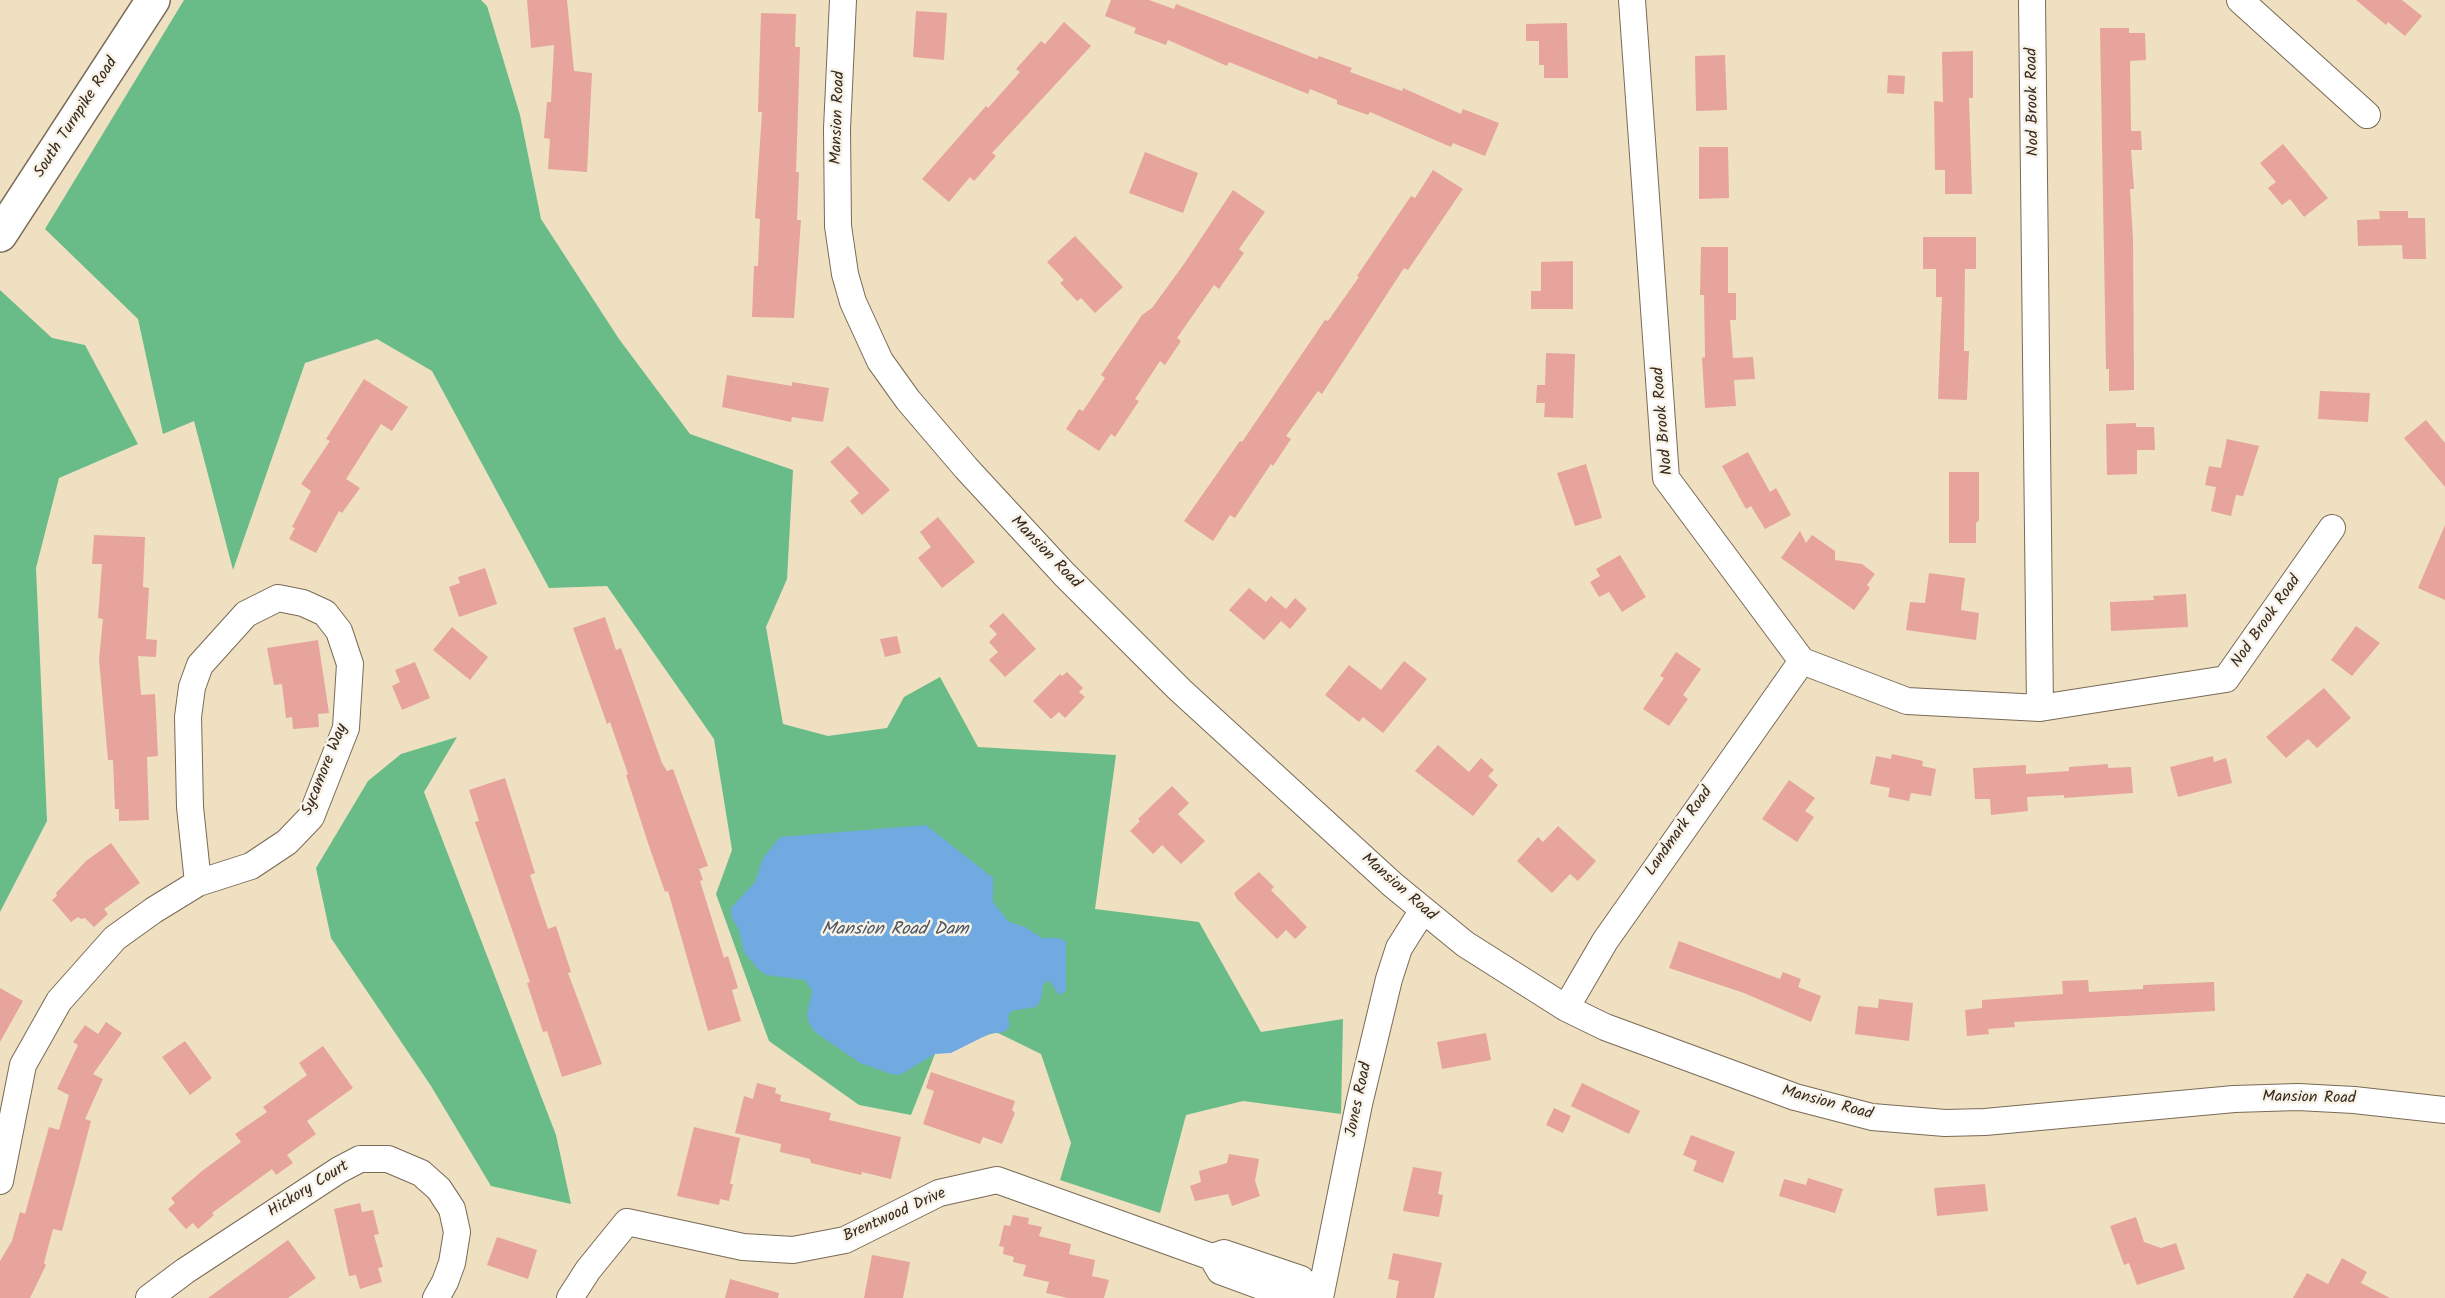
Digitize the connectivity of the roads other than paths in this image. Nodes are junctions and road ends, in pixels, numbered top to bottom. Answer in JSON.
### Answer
{"nodes":[{"id":1,"x":153,"y":0,"type":"edge"},
{"id":2,"x":843,"y":0,"type":"edge"},
{"id":3,"x":1632,"y":0,"type":"edge"},
{"id":4,"x":2032,"y":0,"type":"edge"},
{"id":5,"x":2240,"y":0,"type":"edge"},
{"id":6,"x":2367,"y":115,"type":"dead end"},
{"id":7,"x":0,"y":235,"type":"edge"},
{"id":8,"x":2332,"y":528,"type":"dead end"},
{"id":9,"x":1802,"y":661,"type":"junction"},
{"id":10,"x":2040,"y":708,"type":"junction"},
{"id":11,"x":198,"y":883,"type":"junction"},
{"id":12,"x":1423,"y":910,"type":"junction"},
{"id":13,"x":1566,"y":1008,"type":"junction"},
{"id":14,"x":2445,"y":1110,"type":"edge"},
{"id":15,"x":0,"y":1181,"type":"edge"},
{"id":16,"x":1307,"y":1295,"type":"edge"},
{"id":17,"x":149,"y":1298,"type":"edge"},
{"id":18,"x":436,"y":1298,"type":"edge"},
{"id":19,"x":570,"y":1298,"type":"edge"}],
"edges":[{"from":1,"to":7,"type":"main road","name":"South Turnpike Road"},
{"from":2,"to":12,"type":"street","name":"Mansion Road"},
{"from":3,"to":9,"type":"street","name":"Nod Brook Road"},
{"from":4,"to":10,"type":"street","name":"Nod Brook Road"},
{"from":5,"to":6,"type":"street"},
{"from":8,"to":10,"type":"street","name":"Nod Brook Road"},
{"from":9,"to":10,"type":"street","name":"Nod Brook Road"},
{"from":9,"to":13,"type":"street","name":"Landmark Road"},
{"from":11,"to":11,"type":"street","name":"Sycamore Way"},
{"from":11,"to":15,"type":"street","name":"Sycamore Way"},
{"from":12,"to":13,"type":"street","name":"Mansion Road"},
{"from":12,"to":16,"type":"street","name":"Jones Road"},
{"from":13,"to":14,"type":"street","name":"Mansion Road"},
{"from":16,"to":19,"type":"street","name":"Brentwood Drive"},
{"from":17,"to":18,"type":"street","name":"Hickory Court"}]}
